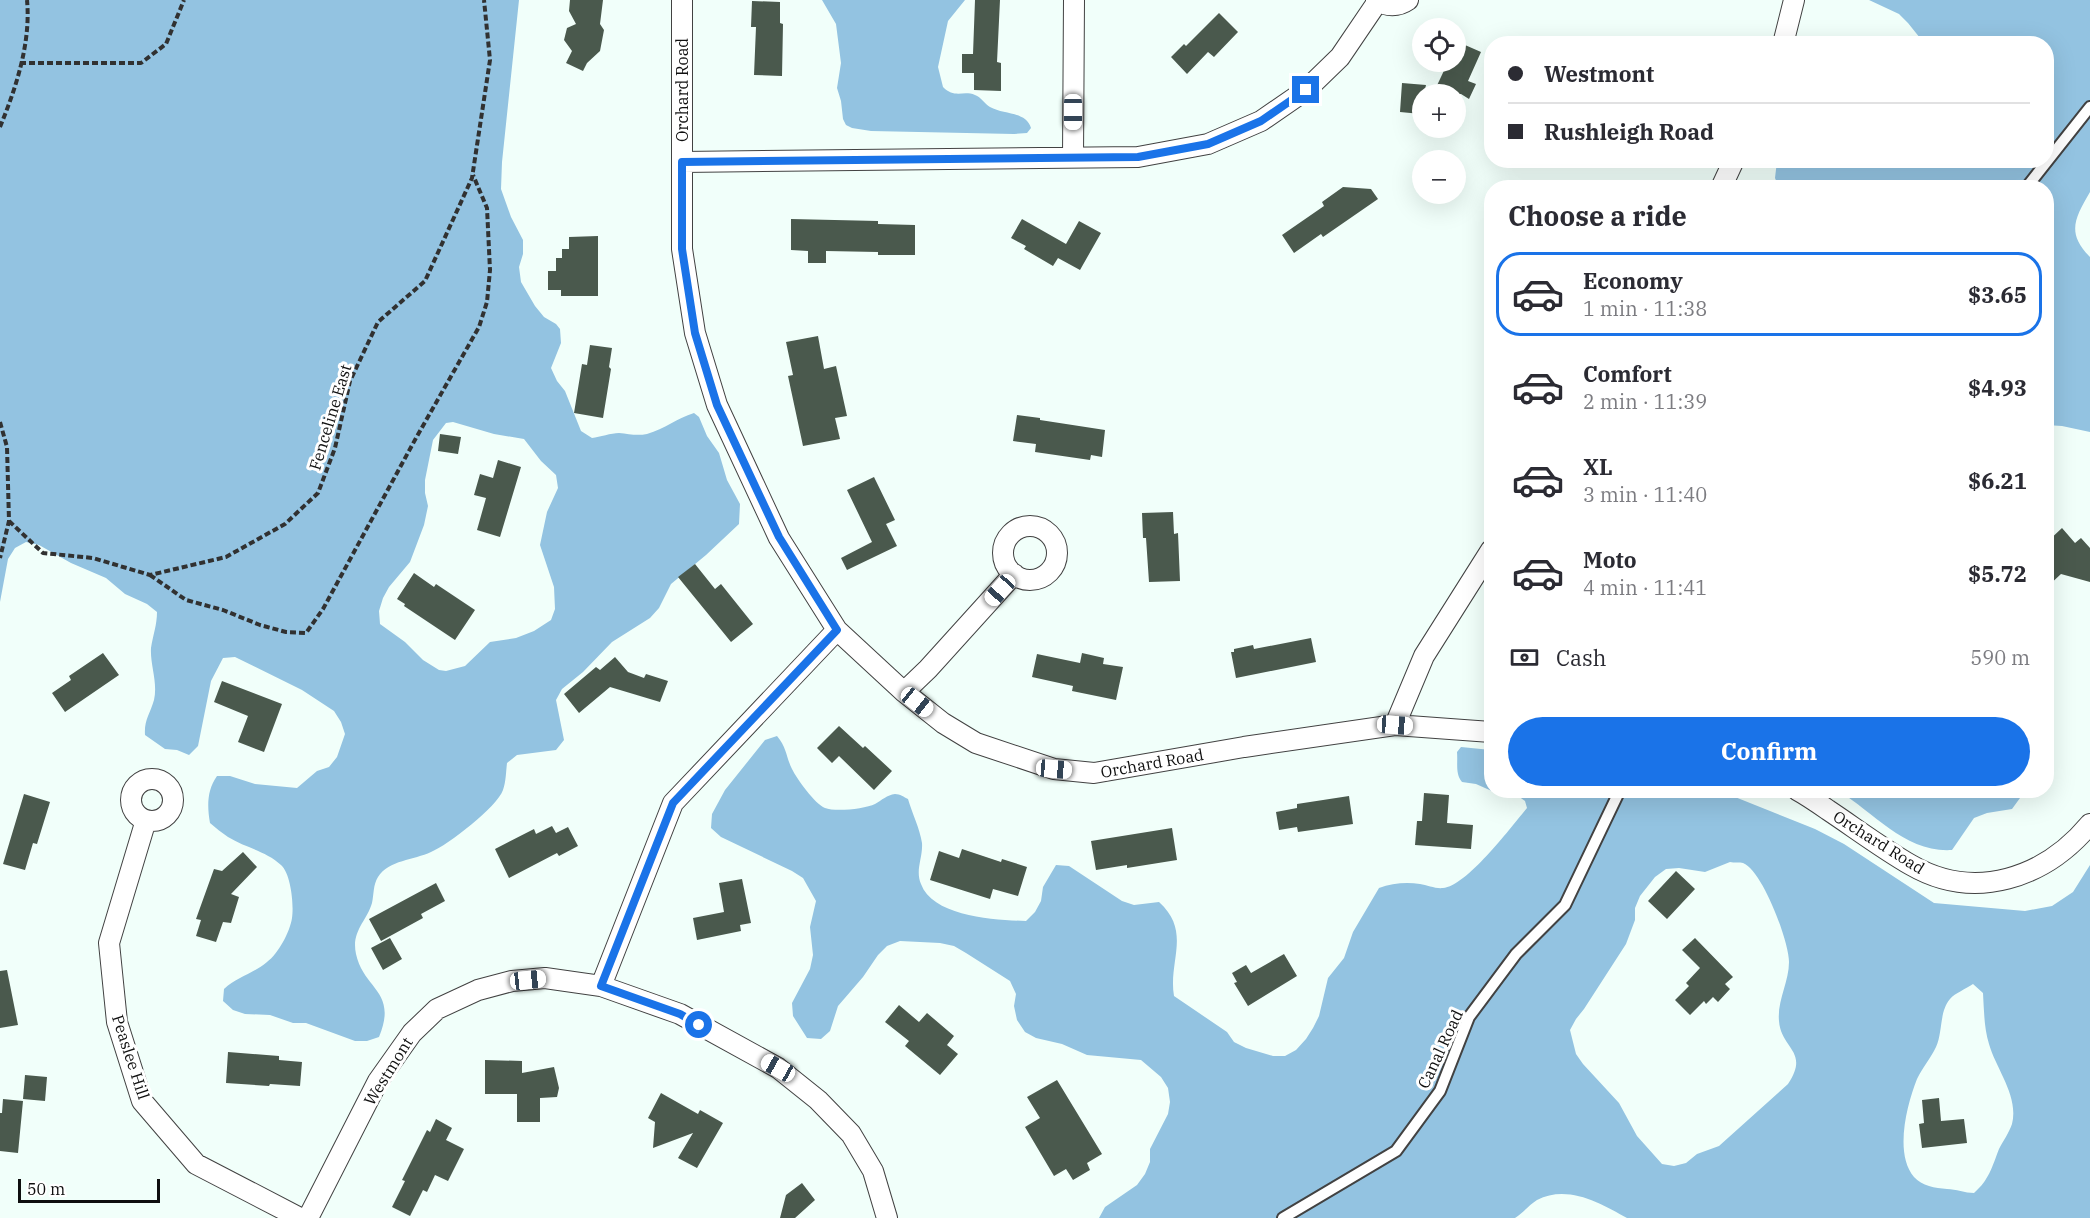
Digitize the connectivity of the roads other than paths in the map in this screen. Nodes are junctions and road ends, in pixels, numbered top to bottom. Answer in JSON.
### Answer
{"nodes":[{"id":1,"x":682,"y":0,"type":"edge"},
{"id":2,"x":1074,"y":0,"type":"edge"},
{"id":3,"x":1408,"y":0,"type":"edge"},
{"id":4,"x":1794,"y":0,"type":"edge"},
{"id":5,"x":1377,"y":1,"type":"edge"},
{"id":6,"x":1785,"y":36,"type":"edge"},
{"id":7,"x":2090,"y":107,"type":"edge"},
{"id":8,"x":2054,"y":153,"type":"edge"},
{"id":9,"x":1073,"y":157,"type":"junction"},
{"id":10,"x":682,"y":162,"type":"junction"},
{"id":11,"x":2042,"y":168,"type":"edge"},
{"id":12,"x":2032,"y":180,"type":"edge"},
{"id":13,"x":1484,"y":561,"type":"edge"},
{"id":14,"x":1014,"y":574,"type":"dead end"},
{"id":15,"x":837,"y":630,"type":"junction"},
{"id":16,"x":904,"y":692,"type":"junction"},
{"id":17,"x":1395,"y":725,"type":"junction"},
{"id":18,"x":1484,"y":731,"type":"edge"},
{"id":19,"x":1616,"y":798,"type":"edge"},
{"id":20,"x":1809,"y":798,"type":"edge"},
{"id":21,"x":146,"y":819,"type":"dead end"},
{"id":22,"x":2090,"y":824,"type":"edge"},
{"id":23,"x":601,"y":986,"type":"junction"},
{"id":24,"x":300,"y":1218,"type":"edge"},
{"id":25,"x":308,"y":1218,"type":"edge"},
{"id":26,"x":887,"y":1218,"type":"edge"},
{"id":27,"x":1283,"y":1218,"type":"edge"}],
"edges":[{"from":1,"to":10,"type":"street","name":"Orchard Road"},
{"from":2,"to":9,"type":"street"},
{"from":3,"to":5,"type":"street"},
{"from":4,"to":6,"type":"street"},
{"from":5,"to":9,"type":"street"},
{"from":7,"to":8,"type":"lane"},
{"from":9,"to":10,"type":"street"},
{"from":10,"to":15,"type":"street","name":"Orchard Road"},
{"from":11,"to":12,"type":"lane"},
{"from":13,"to":17,"type":"street"},
{"from":14,"to":16,"type":"street"},
{"from":15,"to":16,"type":"street","name":"Orchard Road"},
{"from":15,"to":23,"type":"street"},
{"from":16,"to":17,"type":"street","name":"Orchard Road"},
{"from":17,"to":18,"type":"street","name":"Orchard Road"},
{"from":19,"to":27,"type":"lane","name":"Canal Road"},
{"from":20,"to":22,"type":"street","name":"Orchard Road"},
{"from":21,"to":24,"type":"street","name":"Peaslee Hill"},
{"from":23,"to":25,"type":"street","name":"Westmont"},
{"from":23,"to":26,"type":"street","name":"Westmont"}]}
